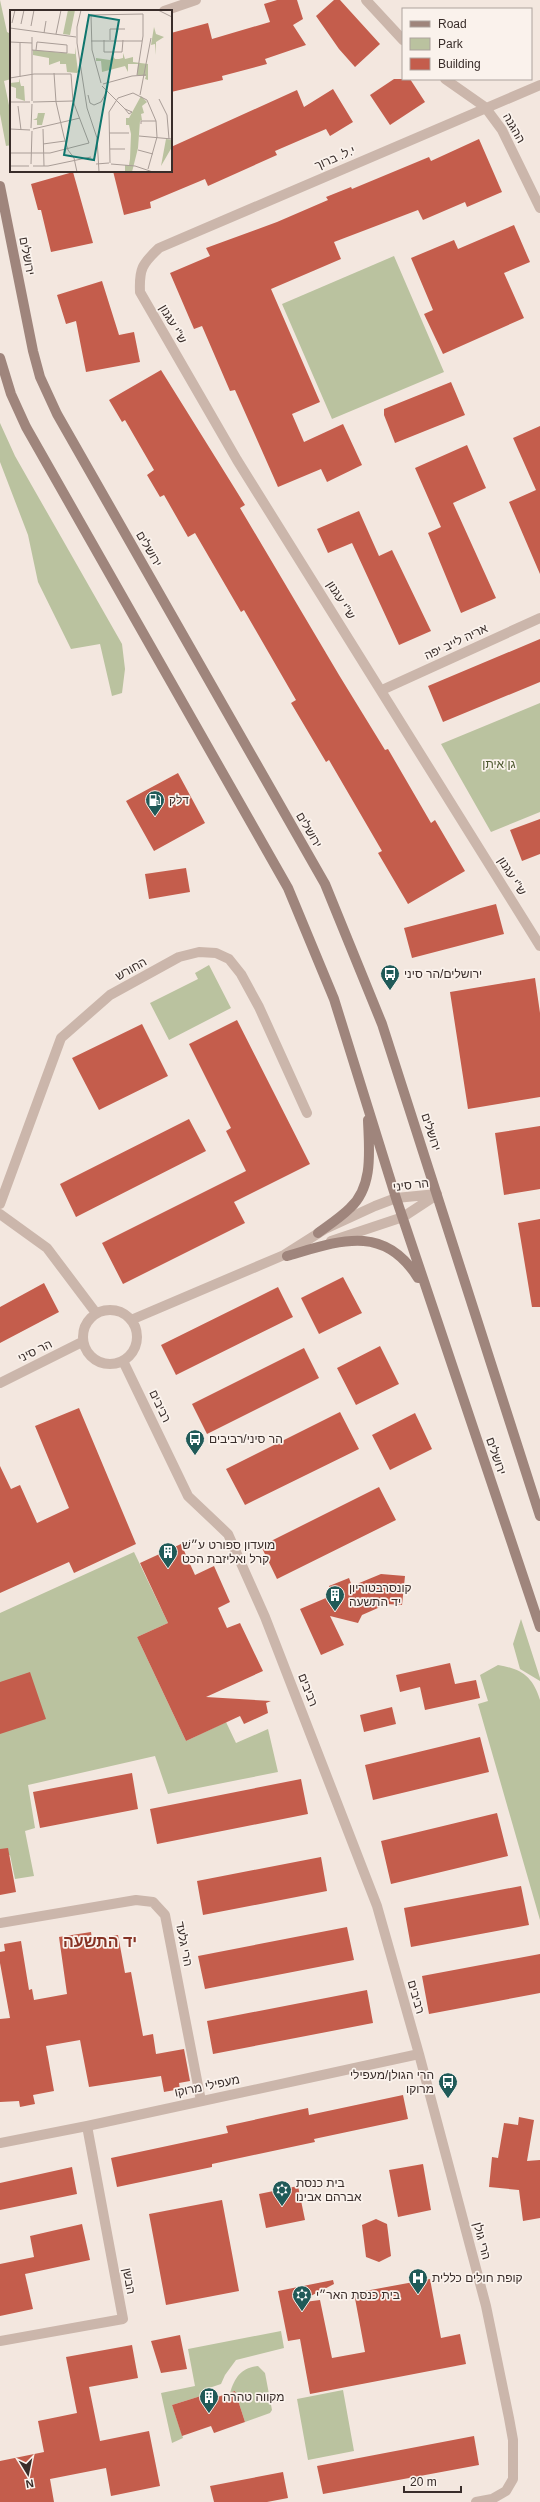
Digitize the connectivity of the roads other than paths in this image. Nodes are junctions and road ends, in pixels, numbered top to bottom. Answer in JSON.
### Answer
{"nodes":[{"id":1,"x":196,"y":0,"type":"edge"},
{"id":2,"x":366,"y":0,"type":"edge"},
{"id":3,"x":167,"y":10,"type":"edge"},
{"id":4,"x":402,"y":39,"type":"edge"},
{"id":5,"x":446,"y":80,"type":"edge"},
{"id":6,"x":540,"y":85,"type":"edge"},
{"id":7,"x":486,"y":107,"type":"junction"},
{"id":8,"x":0,"y":186,"type":"edge"},
{"id":9,"x":540,"y":208,"type":"edge"},
{"id":10,"x":144,"y":262,"type":"joint"},
{"id":11,"x":0,"y":358,"type":"edge"},
{"id":12,"x":540,"y":618,"type":"edge"},
{"id":13,"x":382,"y":690,"type":"junction"},
{"id":14,"x":540,"y":946,"type":"edge"},
{"id":15,"x":368,"y":1108,"type":"junction"},
{"id":16,"x":306,"y":1113,"type":"dead end"},
{"id":17,"x":437,"y":1194,"type":"junction"},
{"id":18,"x":396,"y":1198,"type":"junction"},
{"id":19,"x":0,"y":1204,"type":"edge"},
{"id":20,"x":0,"y":1214,"type":"edge"},
{"id":21,"x":403,"y":1217,"type":"junction"},
{"id":22,"x":318,"y":1233,"type":"junction"},
{"id":23,"x":286,"y":1256,"type":"junction"},
{"id":24,"x":427,"y":1292,"type":"junction"},
{"id":25,"x":96,"y":1313,"type":"junction"},
{"id":26,"x":131,"y":1320,"type":"junction"},
{"id":27,"x":82,"y":1342,"type":"junction"},
{"id":28,"x":123,"y":1361,"type":"junction"},
{"id":29,"x":0,"y":1383,"type":"edge"},
{"id":30,"x":540,"y":1516,"type":"edge"},
{"id":31,"x":540,"y":1627,"type":"edge"},
{"id":32,"x":0,"y":1923,"type":"edge"},
{"id":33,"x":419,"y":2054,"type":"junction"},
{"id":34,"x":201,"y":2101,"type":"junction"},
{"id":35,"x":87,"y":2126,"type":"junction"},
{"id":36,"x":0,"y":2143,"type":"edge"},
{"id":37,"x":0,"y":2341,"type":"edge"},
{"id":38,"x":476,"y":2502,"type":"edge"}],
"edges":[{"from":1,"to":3,"type":"street"},
{"from":2,"to":4,"type":"street"},
{"from":5,"to":7,"type":"street","name":"ההגנה"},
{"from":6,"to":7,"type":"street","name":"י.ל. ברוך"},
{"from":7,"to":9,"type":"street","name":"ההגנה"},
{"from":7,"to":10,"type":"street","name":"י.ל. ברוך"},
{"from":8,"to":17,"type":"main road","name":"ירושלים"},
{"from":10,"to":13,"type":"street","name":"ש\"י עגנון"},
{"from":11,"to":15,"type":"main road","name":"ירושלים"},
{"from":12,"to":13,"type":"street","name":"אריה לייב יפה"},
{"from":13,"to":14,"type":"street","name":"ש\"י עגנון"},
{"from":15,"to":18,"type":"main road","name":"ירושלים"},
{"from":15,"to":22,"type":"main road"},
{"from":16,"to":19,"type":"street","name":"החורש"},
{"from":17,"to":18,"type":"street","name":"הר סיני"},
{"from":17,"to":21,"type":"street","name":"הר סיני"},
{"from":17,"to":30,"type":"main road","name":"ירושלים"},
{"from":18,"to":21,"type":"main road","name":"ירושלים"},
{"from":18,"to":22,"type":"street","name":"הר סיני"},
{"from":20,"to":25,"type":"street"},
{"from":21,"to":23,"type":"street","name":"הר סיני"},
{"from":21,"to":24,"type":"main road","name":"ירושלים"},
{"from":22,"to":23,"type":"street","name":"הר סיני"},
{"from":23,"to":24,"type":"main road"},
{"from":23,"to":26,"type":"street","name":"הר סיני"},
{"from":24,"to":31,"type":"main road","name":"ירושלים"},
{"from":25,"to":26,"type":"street"},
{"from":25,"to":27,"type":"street"},
{"from":26,"to":28,"type":"street"},
{"from":27,"to":28,"type":"street"},
{"from":27,"to":29,"type":"street","name":"הר סיני"},
{"from":28,"to":33,"type":"street","name":"רביבים"},
{"from":32,"to":34,"type":"street","name":"הרי גלעד"},
{"from":33,"to":34,"type":"street","name":"מעפילי מרוקו"},
{"from":33,"to":38,"type":"street","name":"הרי גולן"},
{"from":34,"to":35,"type":"street","name":"מעפילי מרוקו"},
{"from":35,"to":36,"type":"street","name":"מעפילי מרוקו"},
{"from":35,"to":37,"type":"street","name":"הבשן"}]}
